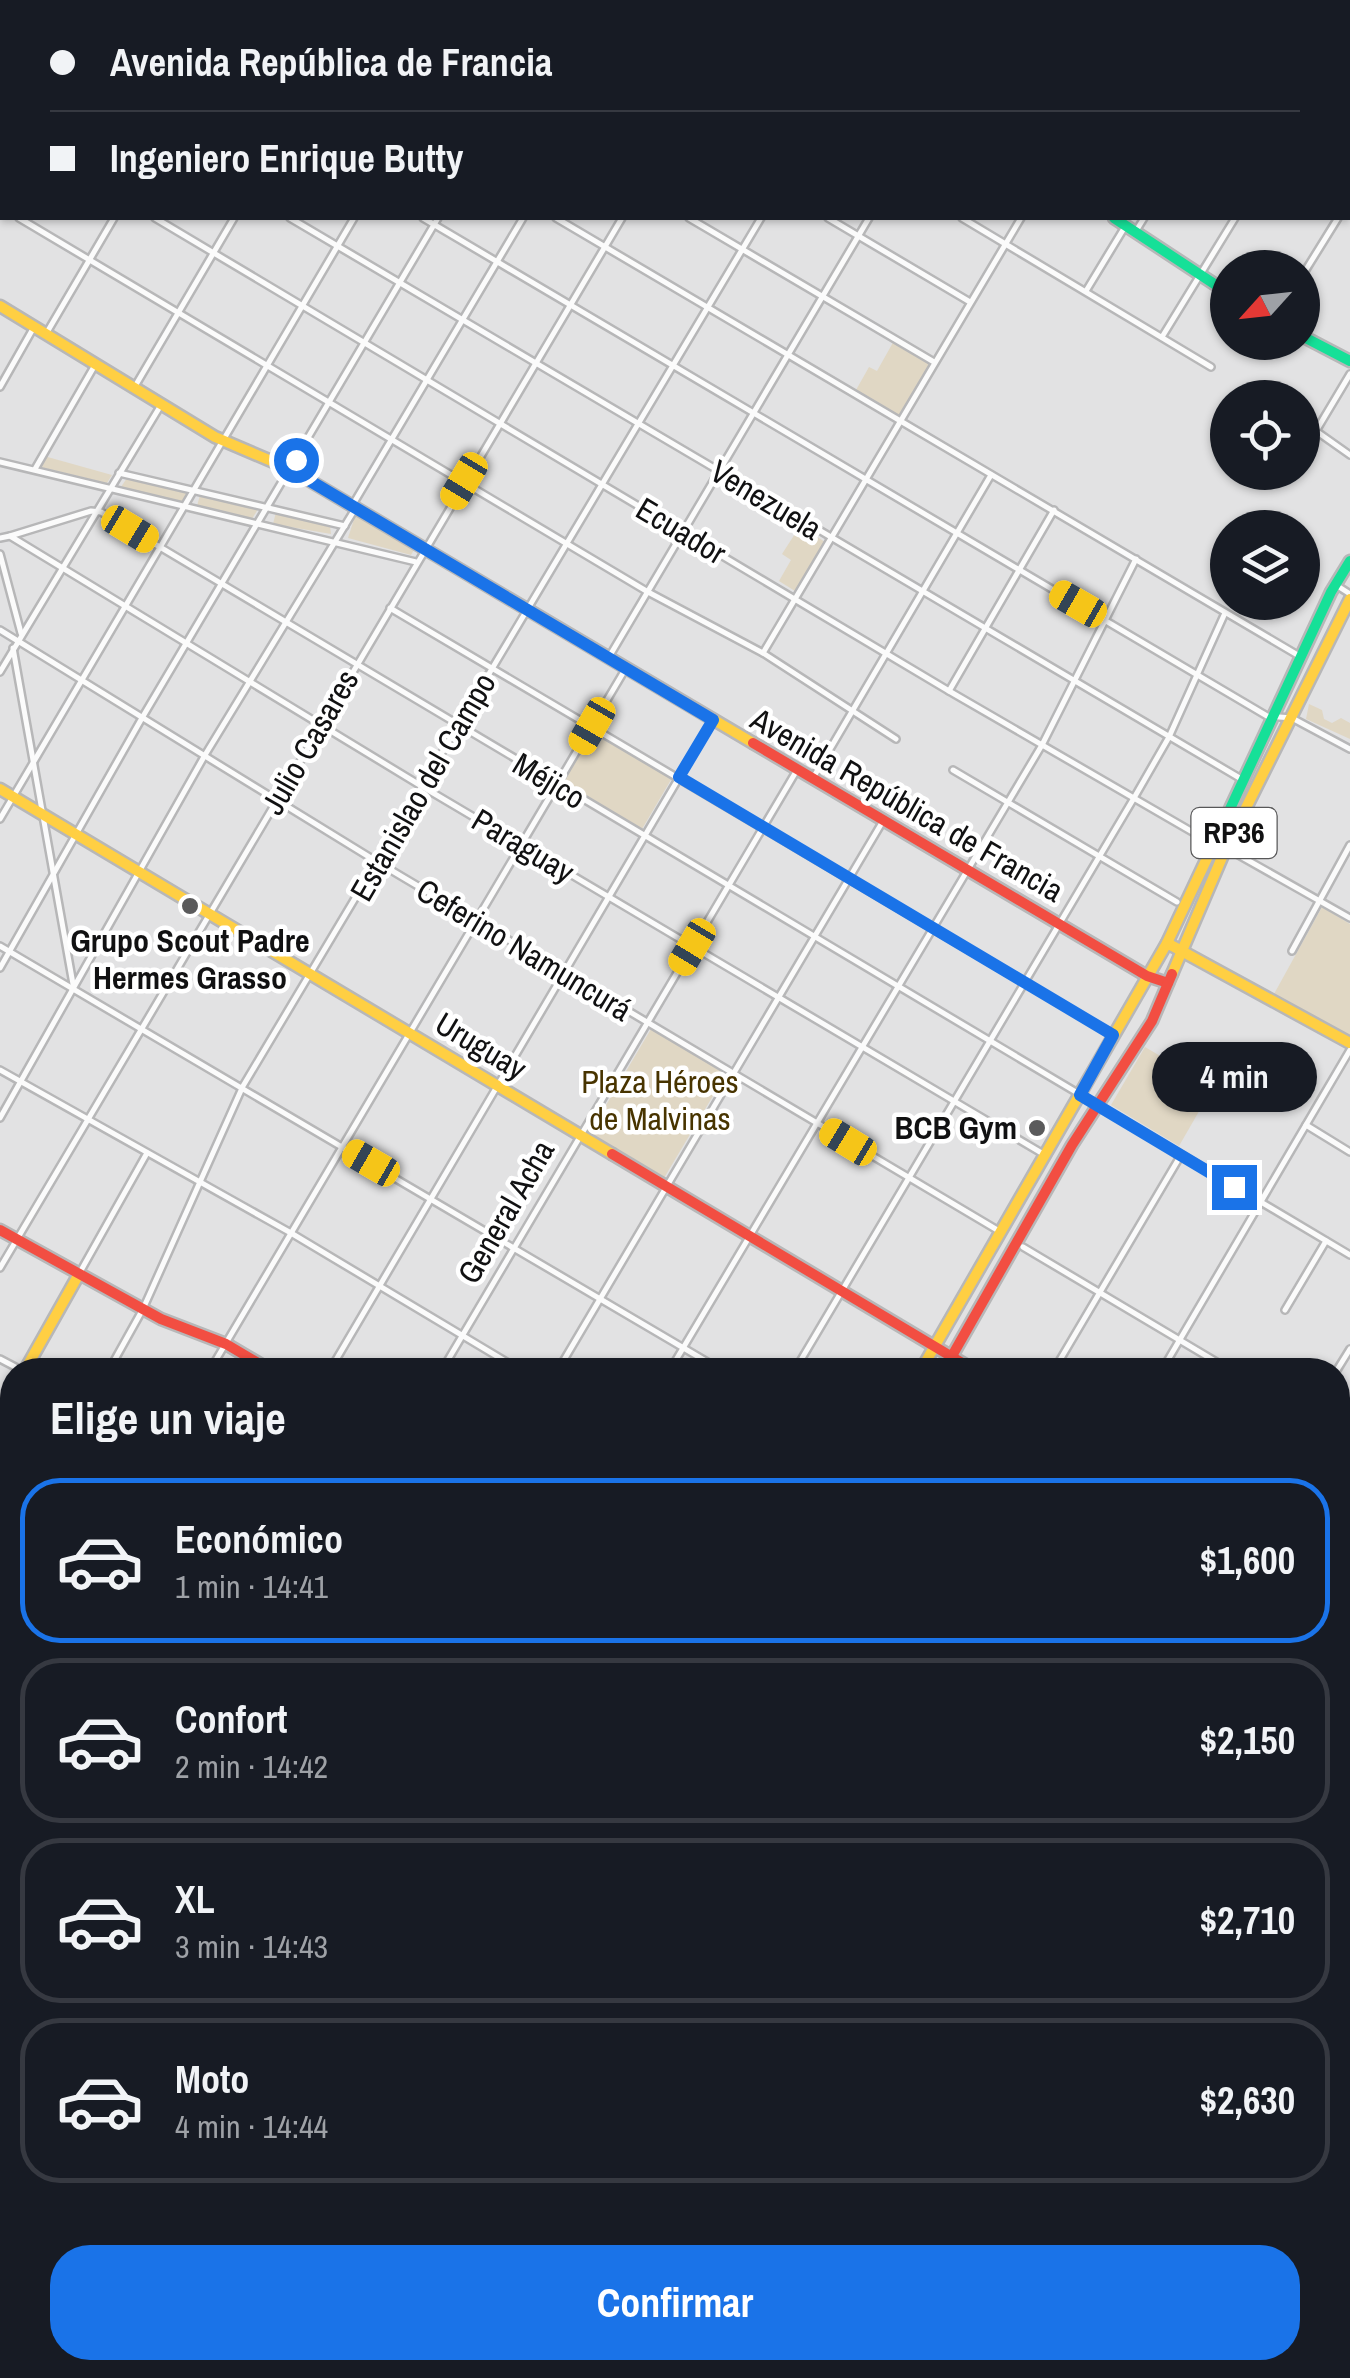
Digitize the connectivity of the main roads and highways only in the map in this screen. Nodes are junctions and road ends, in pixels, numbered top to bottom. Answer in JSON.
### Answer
{"nodes":[{"id":1,"x":1117,"y":220,"type":"edge"},
{"id":2,"x":1210,"y":281,"type":"edge"},
{"id":3,"x":0,"y":306,"type":"edge"},
{"id":4,"x":1320,"y":345,"type":"edge"},
{"id":5,"x":1350,"y":361,"type":"edge"},
{"id":6,"x":1350,"y":561,"type":"edge"},
{"id":7,"x":1350,"y":597,"type":"edge"},
{"id":8,"x":0,"y":789,"type":"edge"},
{"id":9,"x":1167,"y":943,"type":"junction"},
{"id":10,"x":1180,"y":951,"type":"junction"},
{"id":11,"x":1148,"y":976,"type":"junction"},
{"id":12,"x":1168,"y":982,"type":"junction"},
{"id":13,"x":1350,"y":1046,"type":"edge"},
{"id":14,"x":0,"y":1230,"type":"edge"},
{"id":15,"x":80,"y":1274,"type":"junction"},
{"id":16,"x":935,"y":1347,"type":"junction"},
{"id":17,"x":952,"y":1357,"type":"joint"},
{"id":18,"x":30,"y":1358,"type":"edge"},
{"id":19,"x":250,"y":1358,"type":"edge"},
{"id":20,"x":929,"y":1358,"type":"edge"}],
"edges":[{"from":1,"to":2,"type":"main road"},
{"from":3,"to":11,"type":"main road","name":"Avenida República de Francia"},
{"from":4,"to":5,"type":"main road"},
{"from":6,"to":9,"type":"main road","number":"RP36"},
{"from":7,"to":10,"type":"main road","number":"RP36"},
{"from":8,"to":16,"type":"main road","name":"Uruguay"},
{"from":9,"to":10,"type":"main road"},
{"from":9,"to":11,"type":"main road","number":"RP36"},
{"from":10,"to":12,"type":"main road","number":"RP36"},
{"from":10,"to":13,"type":"main road"},
{"from":11,"to":12,"type":"main road","name":"Avenida República de Francia"},
{"from":11,"to":16,"type":"main road","number":"RP36"},
{"from":12,"to":17,"type":"main road","number":"RP36"},
{"from":14,"to":15,"type":"main road"},
{"from":15,"to":18,"type":"main road"},
{"from":15,"to":19,"type":"main road"},
{"from":16,"to":17,"type":"main road","name":"Uruguay"},
{"from":16,"to":20,"type":"main road","number":"RP36"}]}
